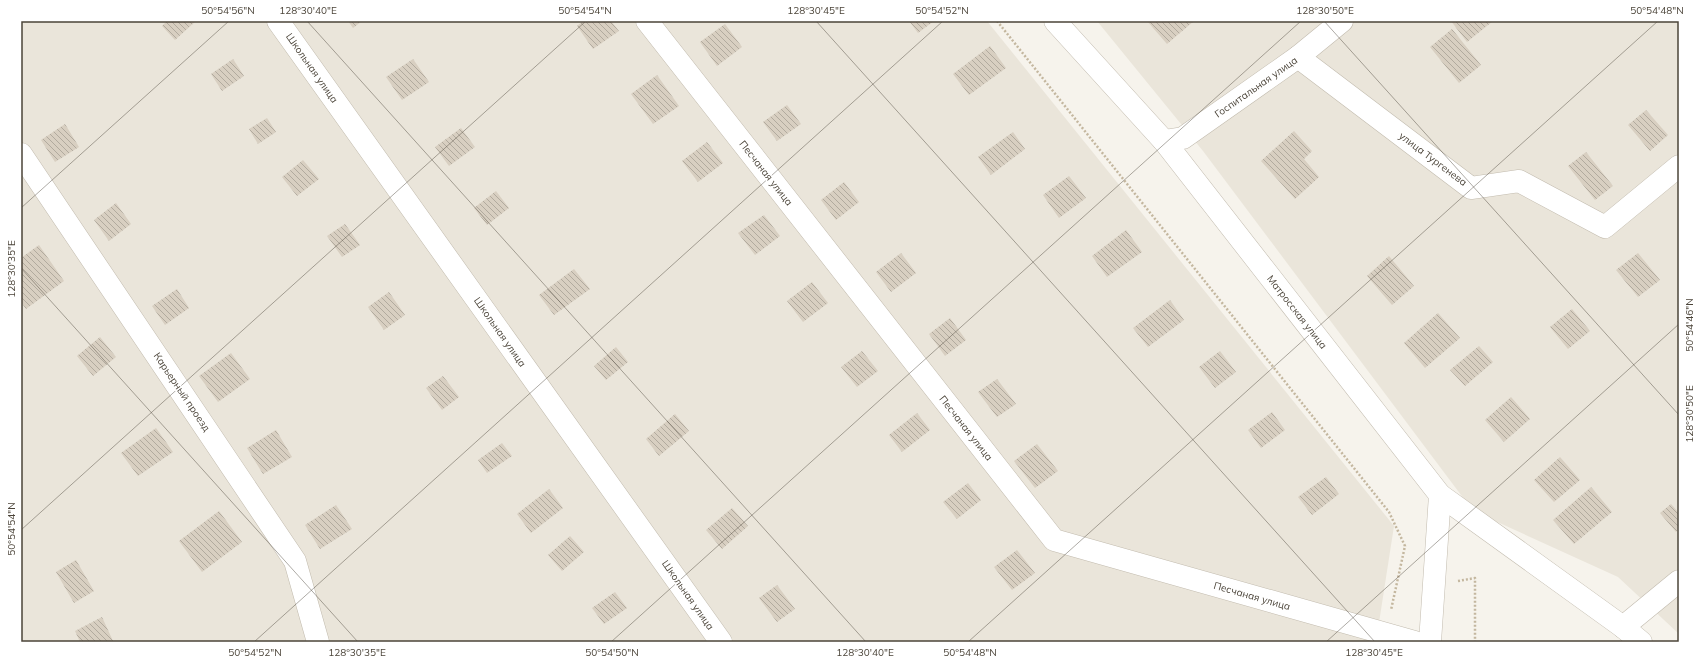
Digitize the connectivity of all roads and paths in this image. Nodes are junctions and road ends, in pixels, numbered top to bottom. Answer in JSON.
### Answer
{"nodes":[{"id":1,"x":278,"y":21,"type":"edge"},
{"id":2,"x":647,"y":21,"type":"edge"},
{"id":3,"x":997,"y":21,"type":"edge"},
{"id":4,"x":1054,"y":21,"type":"edge"},
{"id":5,"x":1342,"y":21,"type":"edge"},
{"id":6,"x":1298,"y":57,"type":"junction"},
{"id":7,"x":1164,"y":141,"type":"junction"},
{"id":8,"x":21,"y":154,"type":"edge"},
{"id":9,"x":1679,"y":166,"type":"edge"},
{"id":10,"x":1440,"y":495,"type":"junction"},
{"id":11,"x":1679,"y":581,"type":"edge"},
{"id":12,"x":1434,"y":585,"type":"junction"},
{"id":13,"x":1623,"y":627,"type":"junction"},
{"id":14,"x":1386,"y":634,"type":"junction"},
{"id":15,"x":318,"y":642,"type":"edge"},
{"id":16,"x":721,"y":642,"type":"edge"},
{"id":17,"x":1415,"y":642,"type":"edge"},
{"id":18,"x":1430,"y":642,"type":"edge"},
{"id":19,"x":1475,"y":642,"type":"edge"},
{"id":20,"x":1641,"y":642,"type":"edge"}],
"edges":[{"from":1,"to":16,"type":"street","name":"Школьная улица"},
{"from":2,"to":14,"type":"street","name":"Песчаная улица"},
{"from":3,"to":14,"type":"path"},
{"from":4,"to":7,"type":"street","name":"Матросская улица"},
{"from":5,"to":6,"type":"street","name":"Госпитальная улица"},
{"from":6,"to":7,"type":"street","name":"Госпитальная улица"},
{"from":6,"to":9,"type":"street","name":"улица Тургенева"},
{"from":7,"to":10,"type":"street","name":"Матросская улица"},
{"from":8,"to":15,"type":"street","name":"Карьерный проезд"},
{"from":10,"to":12,"type":"street"},
{"from":10,"to":13,"type":"street","name":"Матросская улица"},
{"from":11,"to":13,"type":"street"},
{"from":12,"to":18,"type":"street"},
{"from":12,"to":19,"type":"path"},
{"from":13,"to":20,"type":"street","name":"Матросская улица"},
{"from":14,"to":17,"type":"street","name":"Песчаная улица"}]}
